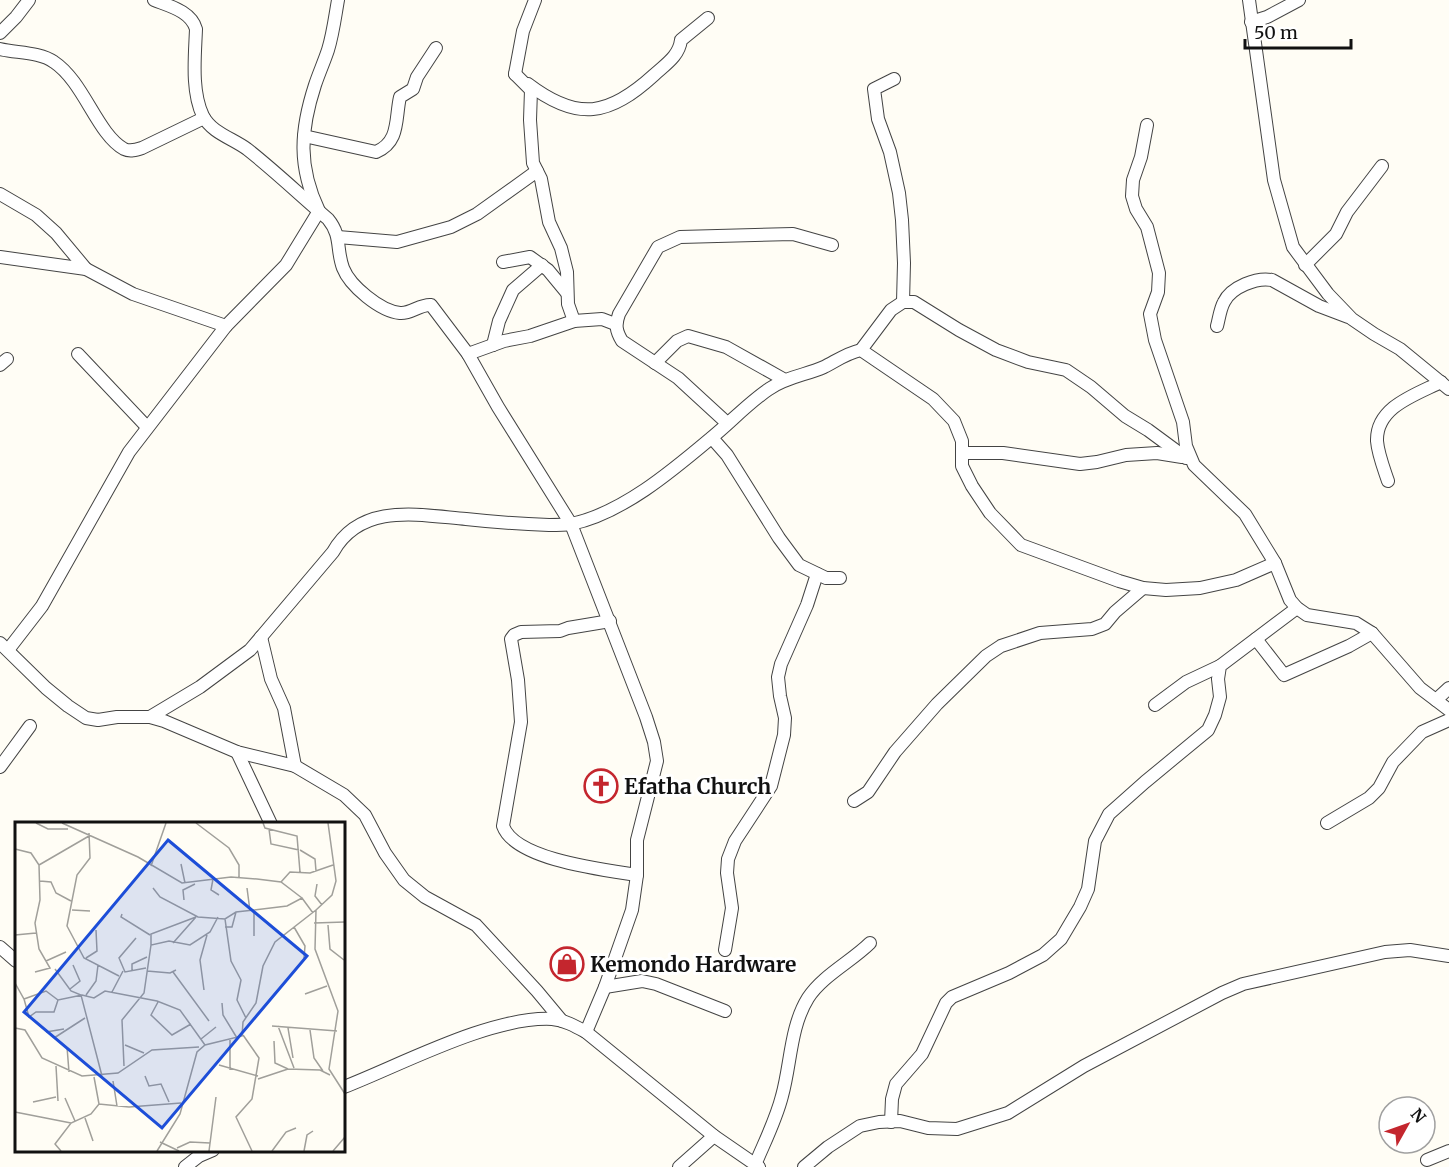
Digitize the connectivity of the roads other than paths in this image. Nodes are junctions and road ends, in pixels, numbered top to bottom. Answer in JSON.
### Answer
{"nodes":[{"id":1,"x":29,"y":0,"type":"edge"},
{"id":2,"x":154,"y":0,"type":"edge"},
{"id":3,"x":338,"y":0,"type":"edge"},
{"id":4,"x":535,"y":0,"type":"edge"},
{"id":5,"x":1249,"y":0,"type":"edge"},
{"id":6,"x":1299,"y":0,"type":"edge"},
{"id":7,"x":708,"y":18,"type":"dead end"},
{"id":8,"x":1251,"y":22,"type":"junction"},
{"id":9,"x":0,"y":33,"type":"edge"},
{"id":10,"x":436,"y":48,"type":"dead end"},
{"id":11,"x":0,"y":49,"type":"edge"},
{"id":12,"x":515,"y":74,"type":"junction"},
{"id":13,"x":894,"y":79,"type":"dead end"},
{"id":14,"x":204,"y":118,"type":"junction"},
{"id":15,"x":1147,"y":125,"type":"dead end"},
{"id":16,"x":304,"y":136,"type":"junction"},
{"id":17,"x":1383,"y":166,"type":"dead end"},
{"id":18,"x":537,"y":171,"type":"junction"},
{"id":19,"x":0,"y":194,"type":"edge"},
{"id":20,"x":319,"y":211,"type":"junction"},
{"id":21,"x":339,"y":237,"type":"junction"},
{"id":22,"x":832,"y":245,"type":"dead end"},
{"id":23,"x":0,"y":257,"type":"edge"},
{"id":24,"x":503,"y":262,"type":"dead end"},
{"id":25,"x":542,"y":265,"type":"junction"},
{"id":26,"x":1305,"y":265,"type":"junction"},
{"id":27,"x":86,"y":269,"type":"junction"},
{"id":28,"x":567,"y":293,"type":"junction"},
{"id":29,"x":903,"y":302,"type":"junction"},
{"id":30,"x":1352,"y":319,"type":"junction"},
{"id":31,"x":574,"y":321,"type":"junction"},
{"id":32,"x":615,"y":324,"type":"junction"},
{"id":33,"x":226,"y":326,"type":"junction"},
{"id":34,"x":1217,"y":326,"type":"dead end"},
{"id":35,"x":493,"y":345,"type":"junction"},
{"id":36,"x":861,"y":350,"type":"junction"},
{"id":37,"x":78,"y":354,"type":"dead end"},
{"id":38,"x":468,"y":354,"type":"junction"},
{"id":39,"x":655,"y":363,"type":"junction"},
{"id":40,"x":785,"y":380,"type":"junction"},
{"id":41,"x":1445,"y":385,"type":"edge"},
{"id":42,"x":727,"y":423,"type":"junction"},
{"id":43,"x":147,"y":427,"type":"junction"},
{"id":44,"x":712,"y":438,"type":"junction"},
{"id":45,"x":962,"y":453,"type":"junction"},
{"id":46,"x":1189,"y":459,"type":"junction"},
{"id":47,"x":1388,"y":482,"type":"dead end"},
{"id":48,"x":571,"y":524,"type":"junction"},
{"id":49,"x":1275,"y":562,"type":"junction"},
{"id":50,"x":817,"y":574,"type":"junction"},
{"id":51,"x":840,"y":578,"type":"dead end"},
{"id":52,"x":1143,"y":588,"type":"junction"},
{"id":53,"x":1297,"y":608,"type":"junction"},
{"id":54,"x":610,"y":621,"type":"junction"},
{"id":55,"x":1372,"y":633,"type":"junction"},
{"id":56,"x":261,"y":637,"type":"junction"},
{"id":57,"x":1256,"y":639,"type":"junction"},
{"id":58,"x":4,"y":646,"type":"edge"},
{"id":59,"x":1221,"y":666,"type":"junction"},
{"id":60,"x":1449,"y":688,"type":"edge"},
{"id":61,"x":1436,"y":699,"type":"junction"},
{"id":62,"x":1155,"y":705,"type":"dead end"},
{"id":63,"x":1449,"y":710,"type":"edge"},
{"id":64,"x":150,"y":717,"type":"junction"},
{"id":65,"x":1449,"y":720,"type":"edge"},
{"id":66,"x":30,"y":726,"type":"dead end"},
{"id":67,"x":237,"y":753,"type":"junction"},
{"id":68,"x":295,"y":766,"type":"junction"},
{"id":69,"x":0,"y":767,"type":"edge"},
{"id":70,"x":855,"y":801,"type":"dead end"},
{"id":71,"x":270,"y":822,"type":"edge"},
{"id":72,"x":1327,"y":823,"type":"dead end"},
{"id":73,"x":636,"y":874,"type":"junction"},
{"id":74,"x":870,"y":943,"type":"dead end"},
{"id":75,"x":0,"y":946,"type":"edge"},
{"id":76,"x":725,"y":950,"type":"dead end"},
{"id":77,"x":1449,"y":956,"type":"edge"},
{"id":78,"x":15,"y":960,"type":"edge"},
{"id":79,"x":605,"y":987,"type":"junction"},
{"id":80,"x":725,"y":1011,"type":"dead end"},
{"id":81,"x":562,"y":1021,"type":"junction"},
{"id":82,"x":586,"y":1032,"type":"junction"},
{"id":83,"x":345,"y":1087,"type":"edge"},
{"id":84,"x":891,"y":1122,"type":"junction"},
{"id":85,"x":714,"y":1136,"type":"junction"},
{"id":86,"x":1449,"y":1151,"type":"edge"},
{"id":87,"x":198,"y":1153,"type":"edge"},
{"id":88,"x":1427,"y":1160,"type":"dead end"},
{"id":89,"x":757,"y":1166,"type":"edge"},
{"id":90,"x":185,"y":1167,"type":"edge"},
{"id":91,"x":679,"y":1167,"type":"edge"},
{"id":92,"x":804,"y":1167,"type":"edge"}],
"edges":[{"from":1,"to":9,"type":"street"},
{"from":2,"to":14,"type":"street"},
{"from":3,"to":16,"type":"street"},
{"from":4,"to":12,"type":"street"},
{"from":5,"to":8,"type":"street"},
{"from":6,"to":8,"type":"street"},
{"from":7,"to":12,"type":"street"},
{"from":8,"to":26,"type":"street"},
{"from":10,"to":16,"type":"street"},
{"from":11,"to":14,"type":"street"},
{"from":12,"to":18,"type":"street"},
{"from":13,"to":29,"type":"street"},
{"from":14,"to":20,"type":"street"},
{"from":15,"to":46,"type":"street"},
{"from":16,"to":20,"type":"street"},
{"from":17,"to":26,"type":"street"},
{"from":18,"to":21,"type":"street"},
{"from":18,"to":28,"type":"street"},
{"from":19,"to":27,"type":"street"},
{"from":20,"to":21,"type":"street"},
{"from":20,"to":33,"type":"street"},
{"from":21,"to":38,"type":"street"},
{"from":22,"to":32,"type":"street"},
{"from":23,"to":27,"type":"street"},
{"from":24,"to":25,"type":"street"},
{"from":25,"to":28,"type":"street"},
{"from":25,"to":35,"type":"street"},
{"from":26,"to":30,"type":"street"},
{"from":27,"to":33,"type":"street"},
{"from":28,"to":31,"type":"street"},
{"from":29,"to":36,"type":"street"},
{"from":29,"to":46,"type":"street"},
{"from":30,"to":34,"type":"street"},
{"from":30,"to":41,"type":"street"},
{"from":31,"to":32,"type":"street"},
{"from":31,"to":35,"type":"street"},
{"from":32,"to":39,"type":"street"},
{"from":33,"to":43,"type":"street"},
{"from":35,"to":38,"type":"street"},
{"from":36,"to":40,"type":"street"},
{"from":36,"to":45,"type":"street"},
{"from":37,"to":43,"type":"street"},
{"from":38,"to":48,"type":"street"},
{"from":39,"to":40,"type":"street"},
{"from":39,"to":42,"type":"street"},
{"from":40,"to":42,"type":"street"},
{"from":41,"to":47,"type":"street"},
{"from":42,"to":44,"type":"street"},
{"from":43,"to":58,"type":"street"},
{"from":44,"to":48,"type":"street"},
{"from":44,"to":50,"type":"street"},
{"from":45,"to":46,"type":"street"},
{"from":45,"to":52,"type":"street"},
{"from":46,"to":49,"type":"street"},
{"from":48,"to":54,"type":"street"},
{"from":48,"to":56,"type":"street"},
{"from":49,"to":52,"type":"street"},
{"from":49,"to":53,"type":"street"},
{"from":50,"to":51,"type":"street"},
{"from":50,"to":76,"type":"street"},
{"from":52,"to":70,"type":"street"},
{"from":53,"to":55,"type":"street"},
{"from":53,"to":57,"type":"street"},
{"from":54,"to":73,"type":"street"},
{"from":54,"to":73,"type":"street"},
{"from":55,"to":57,"type":"street"},
{"from":55,"to":61,"type":"street"},
{"from":56,"to":64,"type":"street"},
{"from":56,"to":68,"type":"street"},
{"from":57,"to":59,"type":"street"},
{"from":58,"to":64,"type":"street"},
{"from":59,"to":62,"type":"street"},
{"from":59,"to":84,"type":"street"},
{"from":60,"to":61,"type":"street"},
{"from":61,"to":63,"type":"street"},
{"from":64,"to":67,"type":"street"},
{"from":65,"to":72,"type":"street"},
{"from":66,"to":69,"type":"street"},
{"from":67,"to":68,"type":"street"},
{"from":67,"to":71,"type":"street"},
{"from":68,"to":81,"type":"street"},
{"from":73,"to":79,"type":"street"},
{"from":74,"to":89,"type":"street"},
{"from":75,"to":78,"type":"street"},
{"from":77,"to":84,"type":"street"},
{"from":79,"to":80,"type":"street"},
{"from":79,"to":82,"type":"street"},
{"from":81,"to":82,"type":"street"},
{"from":81,"to":83,"type":"street"},
{"from":82,"to":85,"type":"street"},
{"from":84,"to":92,"type":"street"},
{"from":85,"to":89,"type":"street"},
{"from":85,"to":91,"type":"street"},
{"from":86,"to":88,"type":"street"},
{"from":87,"to":90,"type":"street"}]}
